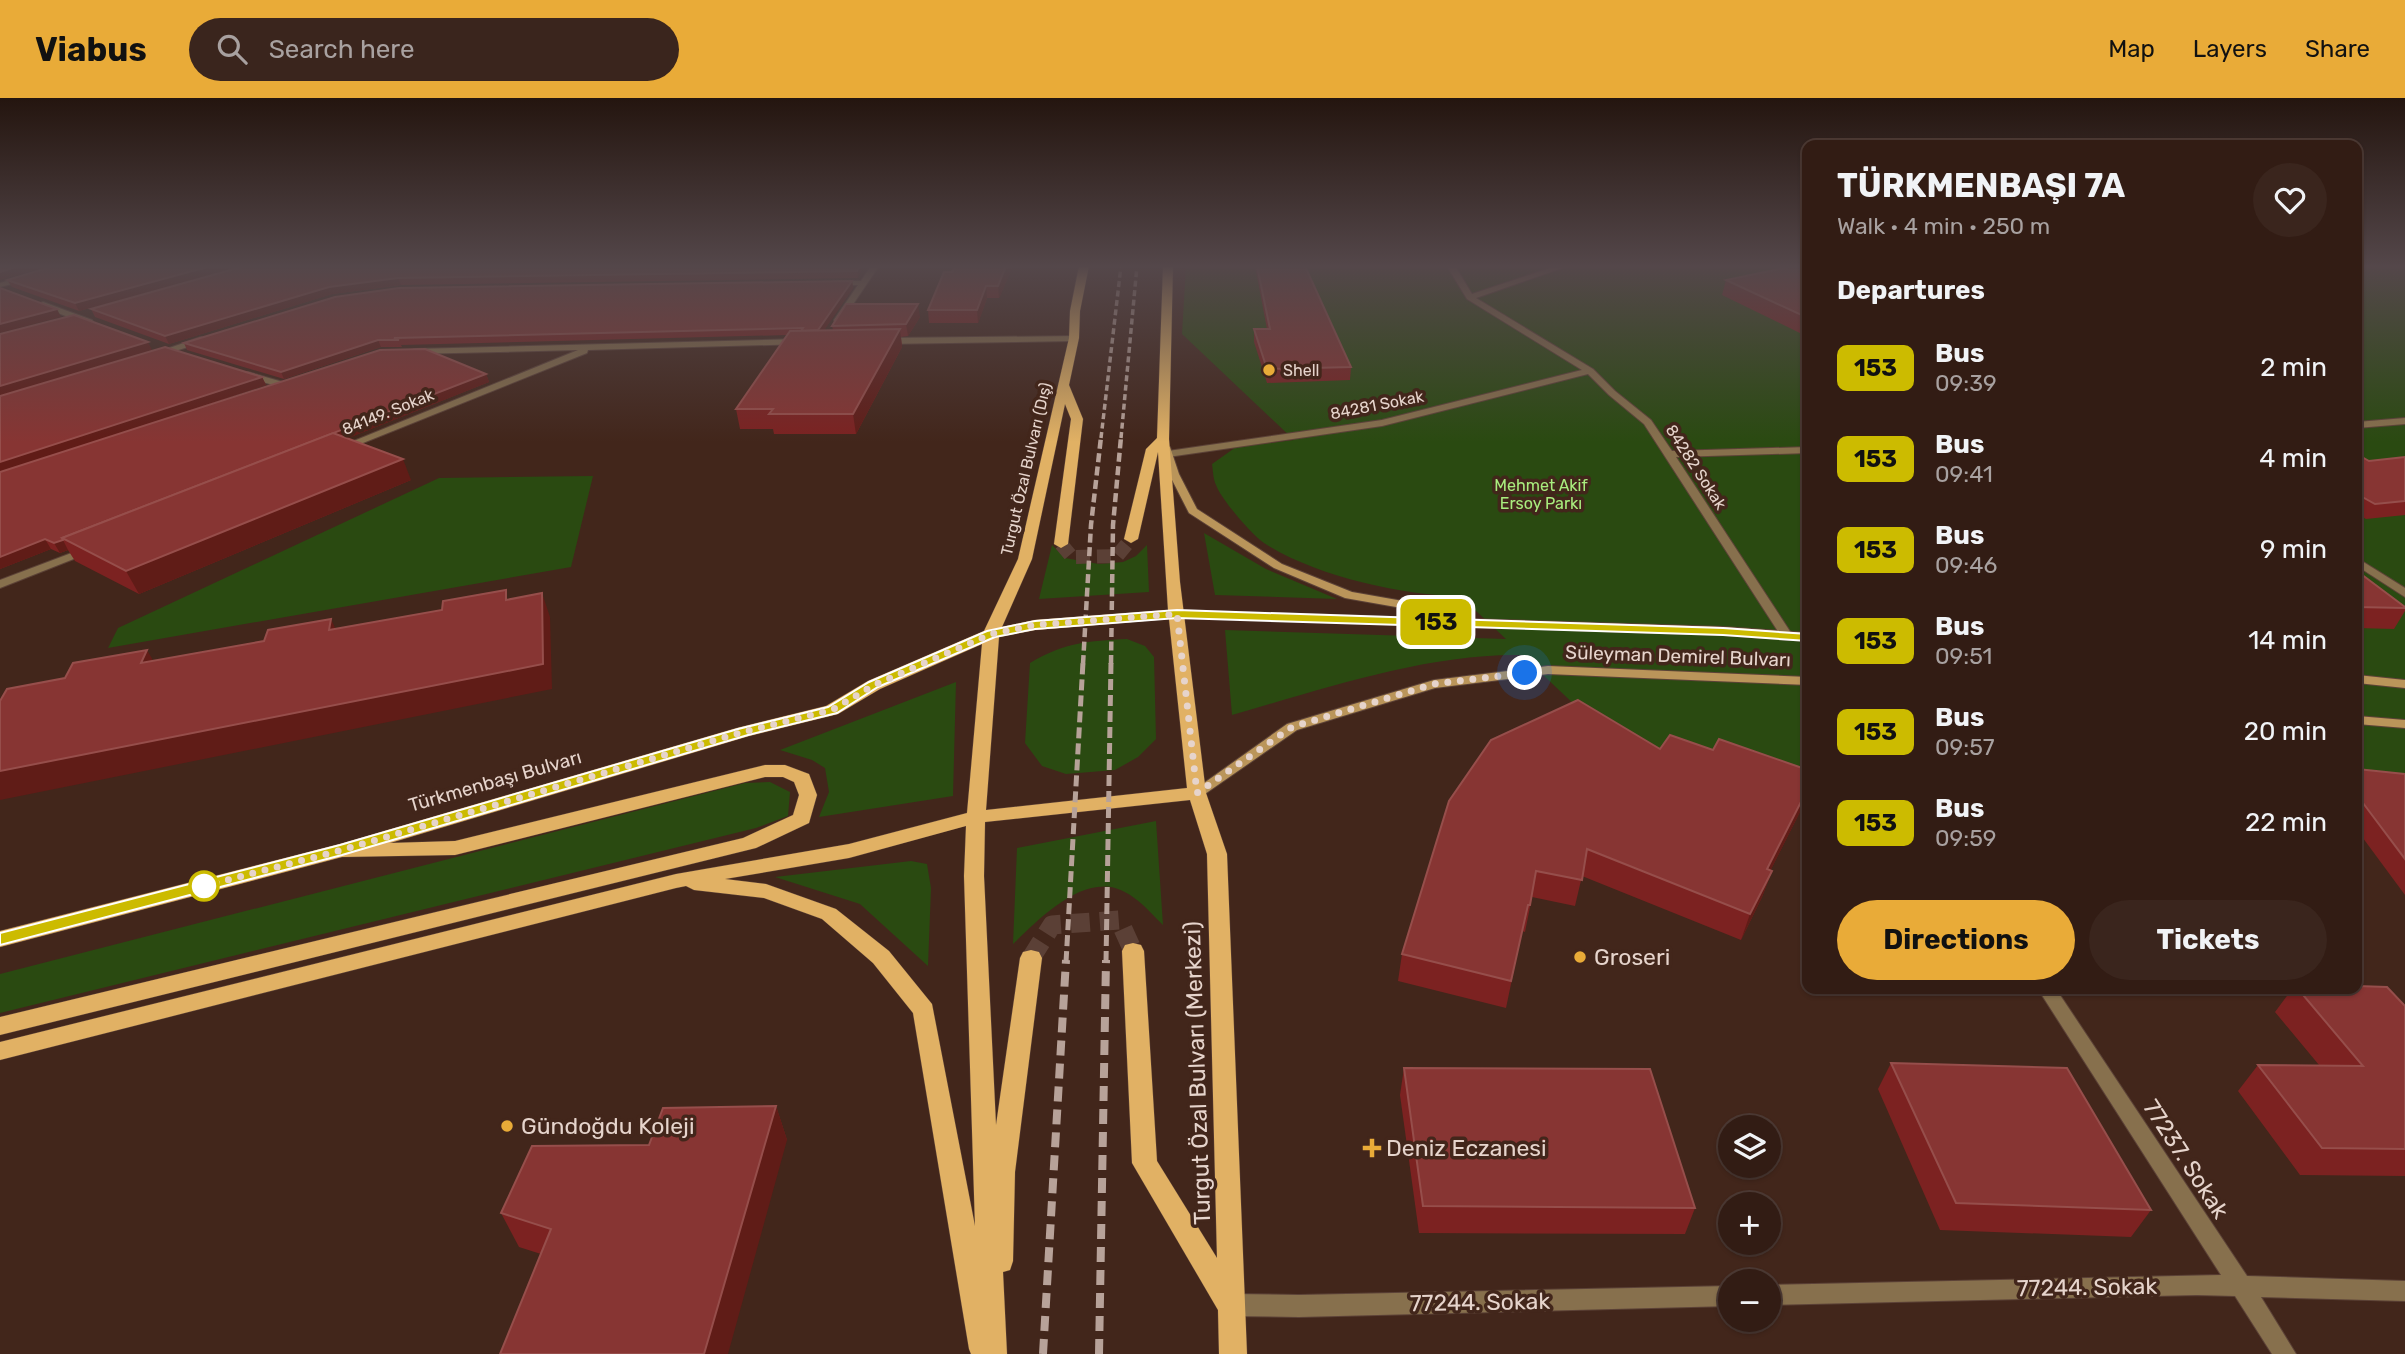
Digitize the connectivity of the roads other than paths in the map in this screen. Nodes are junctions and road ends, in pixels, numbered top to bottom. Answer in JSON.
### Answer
{"nodes":[{"id":1,"x":96,"y":325,"type":"edge"},
{"id":2,"x":836,"y":325,"type":"edge"},
{"id":3,"x":1074,"y":325,"type":"edge"},
{"id":4,"x":1166,"y":325,"type":"edge"},
{"id":5,"x":1515,"y":325,"type":"edge"},
{"id":6,"x":103,"y":327,"type":"edge"},
{"id":7,"x":831,"y":332,"type":"edge"},
{"id":8,"x":207,"y":338,"type":"edge"},
{"id":9,"x":1074,"y":338,"type":"junction"},
{"id":10,"x":878,"y":341,"type":"edge"},
{"id":11,"x":810,"y":342,"type":"edge"},
{"id":12,"x":155,"y":345,"type":"edge"},
{"id":13,"x":592,"y":348,"type":"junction"},
{"id":14,"x":168,"y":350,"type":"junction"},
{"id":15,"x":409,"y":352,"type":"edge"},
{"id":16,"x":142,"y":358,"type":"edge"},
{"id":17,"x":193,"y":358,"type":"edge"},
{"id":18,"x":1590,"y":371,"type":"junction"},
{"id":19,"x":243,"y":373,"type":"edge"},
{"id":20,"x":293,"y":380,"type":"edge"},
{"id":21,"x":280,"y":384,"type":"junction"},
{"id":22,"x":1063,"y":384,"type":"junction"},
{"id":23,"x":267,"y":389,"type":"edge"},
{"id":24,"x":2405,"y":421,"type":"edge"},
{"id":25,"x":2362,"y":425,"type":"edge"},
{"id":26,"x":1163,"y":439,"type":"junction"},
{"id":27,"x":1802,"y":450,"type":"edge"},
{"id":28,"x":1168,"y":454,"type":"junction"},
{"id":29,"x":1668,"y":454,"type":"junction"},
{"id":30,"x":322,"y":456,"type":"edge"},
{"id":31,"x":1131,"y":539,"type":"tunnel mouth"},
{"id":32,"x":103,"y":543,"type":"edge"},
{"id":33,"x":1061,"y":544,"type":"dead end"},
{"id":34,"x":2362,"y":564,"type":"edge"},
{"id":35,"x":0,"y":584,"type":"edge"},
{"id":36,"x":2405,"y":593,"type":"edge"},
{"id":37,"x":1177,"y":614,"type":"junction"},
{"id":38,"x":1520,"y":625,"type":"junction"},
{"id":39,"x":991,"y":634,"type":"junction"},
{"id":40,"x":1787,"y":636,"type":"junction"},
{"id":41,"x":1802,"y":637,"type":"edge"},
{"id":42,"x":2362,"y":680,"type":"edge"},
{"id":43,"x":1802,"y":681,"type":"edge"},
{"id":44,"x":2405,"y":684,"type":"edge"},
{"id":45,"x":2362,"y":720,"type":"edge"},
{"id":46,"x":2405,"y":724,"type":"edge"},
{"id":47,"x":1197,"y":793,"type":"junction"},
{"id":48,"x":976,"y":817,"type":"junction"},
{"id":49,"x":342,"y":850,"type":"junction"},
{"id":50,"x":676,"y":881,"type":"junction"},
{"id":51,"x":0,"y":939,"type":"edge"},
{"id":52,"x":1133,"y":951,"type":"tunnel mouth"},
{"id":53,"x":1031,"y":958,"type":"tunnel mouth"},
{"id":54,"x":2051,"y":994,"type":"edge"},
{"id":55,"x":0,"y":1026,"type":"edge"},
{"id":56,"x":0,"y":1051,"type":"edge"},
{"id":57,"x":2238,"y":1284,"type":"junction"},
{"id":58,"x":2405,"y":1291,"type":"edge"},
{"id":59,"x":1781,"y":1295,"type":"edge"},
{"id":60,"x":1718,"y":1296,"type":"edge"},
{"id":61,"x":1230,"y":1305,"type":"junction"},
{"id":62,"x":984,"y":1354,"type":"edge"},
{"id":63,"x":995,"y":1354,"type":"edge"},
{"id":64,"x":1233,"y":1354,"type":"edge"},
{"id":65,"x":2285,"y":1354,"type":"edge"}],
"edges":[{"from":1,"to":6,"type":"street"},
{"from":2,"to":7,"type":"street"},
{"from":3,"to":9,"type":"main road","name":"Turgut Özal Bulvarı (Dış)"},
{"from":4,"to":26,"type":"main road"},
{"from":5,"to":18,"type":"street","name":"84282 Sokak"},
{"from":8,"to":14,"type":"street"},
{"from":9,"to":10,"type":"street"},
{"from":9,"to":22,"type":"main road","name":"Turgut Özal Bulvarı (Dış)"},
{"from":11,"to":13,"type":"street"},
{"from":12,"to":14,"type":"street"},
{"from":13,"to":15,"type":"street"},
{"from":13,"to":30,"type":"street","name":"84149. Sokak"},
{"from":14,"to":16,"type":"street"},
{"from":14,"to":17,"type":"street"},
{"from":18,"to":28,"type":"street","name":"84281 Sokak"},
{"from":18,"to":29,"type":"street","name":"84282 Sokak"},
{"from":19,"to":21,"type":"street"},
{"from":20,"to":21,"type":"street"},
{"from":21,"to":23,"type":"street"},
{"from":22,"to":33,"type":"main road"},
{"from":22,"to":39,"type":"main road","name":"Turgut Özal Bulvarı (Dış)"},
{"from":24,"to":25,"type":"street"},
{"from":26,"to":28,"type":"main road"},
{"from":26,"to":31,"type":"main road"},
{"from":26,"to":37,"type":"main road"},
{"from":27,"to":29,"type":"street"},
{"from":28,"to":38,"type":"main road"},
{"from":29,"to":40,"type":"street","name":"84282 Sokak"},
{"from":32,"to":35,"type":"street"},
{"from":34,"to":36,"type":"street"},
{"from":37,"to":38,"type":"main road","name":"Süleyman Demirel Bulvarı"},
{"from":37,"to":39,"type":"main road","name":"Türkmenbaşı Bulvarı"},
{"from":37,"to":47,"type":"main road","name":"Turgut Özal Bulvarı (Merkezi)"},
{"from":38,"to":40,"type":"main road","name":"Süleyman Demirel Bulvarı"},
{"from":39,"to":48,"type":"main road","name":"Turgut Özal Bulvarı (Dış)"},
{"from":39,"to":49,"type":"main road","name":"Türkmenbaşı Bulvarı"},
{"from":40,"to":41,"type":"main road","name":"Süleyman Demirel Bulvarı"},
{"from":42,"to":44,"type":"main road"},
{"from":43,"to":47,"type":"main road","name":"Süleyman Demirel Bulvarı"},
{"from":45,"to":46,"type":"main road"},
{"from":47,"to":48,"type":"main road"},
{"from":47,"to":61,"type":"main road","name":"Turgut Özal Bulvarı (Merkezi)"},
{"from":48,"to":50,"type":"main road"},
{"from":48,"to":63,"type":"main road"},
{"from":49,"to":51,"type":"main road","name":"Türkmenbaşı Bulvarı"},
{"from":49,"to":55,"type":"main road"},
{"from":50,"to":56,"type":"main road"},
{"from":50,"to":62,"type":"main road"},
{"from":52,"to":61,"type":"main road"},
{"from":53,"to":63,"type":"main road"},
{"from":54,"to":57,"type":"street","name":"77237. Sokak"},
{"from":57,"to":58,"type":"street","name":"77244. Sokak"},
{"from":57,"to":59,"type":"street","name":"77244. Sokak"},
{"from":57,"to":65,"type":"street","name":"77237. Sokak"},
{"from":60,"to":61,"type":"street","name":"77244. Sokak"},
{"from":61,"to":64,"type":"main road","name":"Turgut Özal Bulvarı (Merkezi)"}]}
